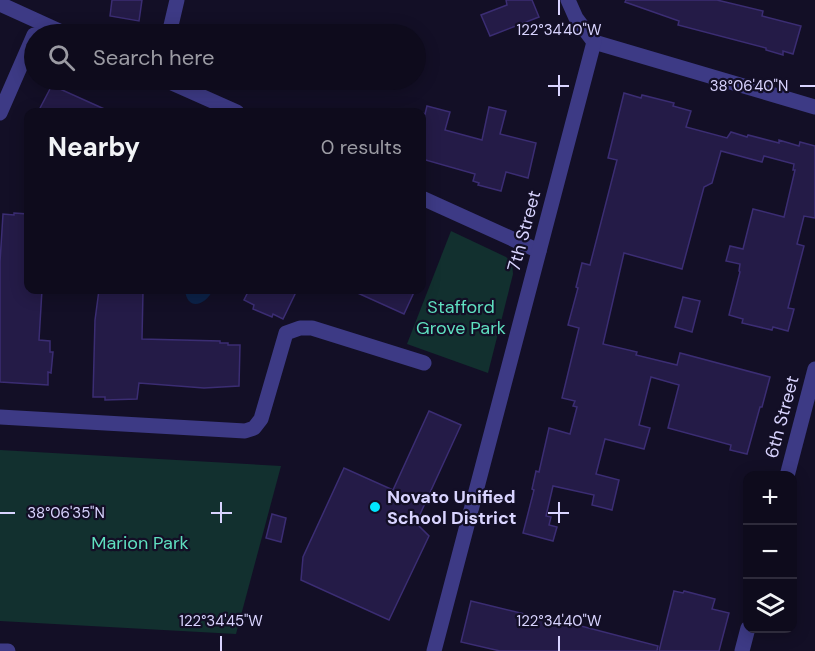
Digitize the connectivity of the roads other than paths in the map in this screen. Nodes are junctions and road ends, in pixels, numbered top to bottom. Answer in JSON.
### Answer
{"nodes":[{"id":1,"x":177,"y":0,"type":"edge"},
{"id":2,"x":568,"y":0,"type":"edge"},
{"id":3,"x":0,"y":4,"type":"edge"},
{"id":4,"x":27,"y":24,"type":"edge"},
{"id":5,"x":171,"y":24,"type":"edge"},
{"id":6,"x":594,"y":42,"type":"junction"},
{"id":7,"x":24,"y":58,"type":"edge"},
{"id":8,"x":188,"y":90,"type":"edge"},
{"id":9,"x":815,"y":107,"type":"edge"},
{"id":10,"x":228,"y":108,"type":"edge"},
{"id":11,"x":0,"y":113,"type":"edge"},
{"id":12,"x":426,"y":200,"type":"edge"},
{"id":13,"x":539,"y":251,"type":"junction"},
{"id":14,"x":424,"y":363,"type":"dead end"},
{"id":15,"x":815,"y":369,"type":"edge"},
{"id":16,"x":0,"y":417,"type":"edge"},
{"id":17,"x":788,"y":471,"type":"edge"},
{"id":18,"x":747,"y":633,"type":"edge"},
{"id":19,"x":0,"y":651,"type":"edge"},
{"id":20,"x":8,"y":651,"type":"edge"},
{"id":21,"x":434,"y":651,"type":"edge"},
{"id":22,"x":742,"y":651,"type":"edge"}],
"edges":[{"from":1,"to":5,"type":"street"},
{"from":2,"to":6,"type":"street"},
{"from":3,"to":4,"type":"street"},
{"from":6,"to":9,"type":"street"},
{"from":6,"to":13,"type":"street","name":"7th Street"},
{"from":7,"to":11,"type":"street"},
{"from":8,"to":10,"type":"street"},
{"from":12,"to":13,"type":"street"},
{"from":13,"to":21,"type":"street","name":"7th Street"},
{"from":14,"to":16,"type":"street"},
{"from":15,"to":17,"type":"street","name":"6th Street"},
{"from":18,"to":22,"type":"street"},
{"from":19,"to":20,"type":"street"}]}
